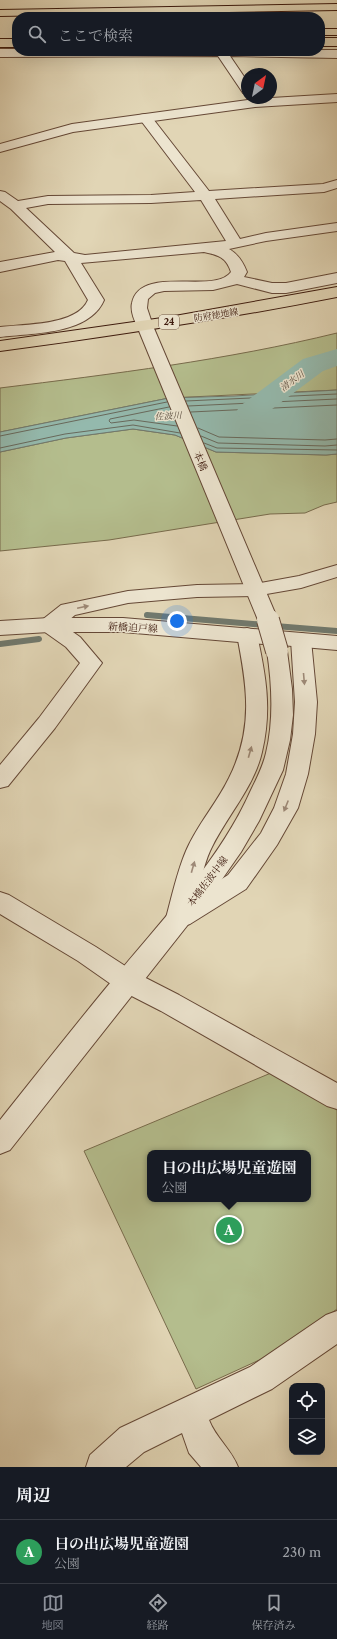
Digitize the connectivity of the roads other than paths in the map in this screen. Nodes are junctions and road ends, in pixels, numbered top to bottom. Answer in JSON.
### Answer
{"nodes":[{"id":1,"x":337,"y":7,"type":"edge"},
{"id":2,"x":56,"y":12,"type":"edge"},
{"id":3,"x":0,"y":13,"type":"edge"},
{"id":4,"x":12,"y":13,"type":"edge"},
{"id":5,"x":325,"y":14,"type":"edge"},
{"id":6,"x":337,"y":14,"type":"edge"},
{"id":7,"x":12,"y":19,"type":"edge"},
{"id":8,"x":0,"y":20,"type":"edge"},
{"id":9,"x":325,"y":32,"type":"edge"},
{"id":10,"x":337,"y":32,"type":"edge"},
{"id":11,"x":325,"y":42,"type":"edge"},
{"id":12,"x":337,"y":42,"type":"edge"},
{"id":13,"x":0,"y":43,"type":"edge"},
{"id":14,"x":12,"y":43,"type":"edge"},
{"id":15,"x":0,"y":53,"type":"edge"},
{"id":16,"x":12,"y":53,"type":"edge"},
{"id":17,"x":325,"y":54,"type":"edge"},
{"id":18,"x":337,"y":54,"type":"edge"},
{"id":19,"x":225,"y":56,"type":"edge"},
{"id":20,"x":241,"y":81,"type":"edge"},
{"id":21,"x":337,"y":98,"type":"edge"},
{"id":22,"x":277,"y":99,"type":"edge"},
{"id":23,"x":241,"y":102,"type":"edge"},
{"id":24,"x":145,"y":118,"type":"junction"},
{"id":25,"x":0,"y":148,"type":"edge"},
{"id":26,"x":331,"y":189,"type":"edge"},
{"id":27,"x":0,"y":195,"type":"edge"},
{"id":28,"x":205,"y":195,"type":"junction"},
{"id":29,"x":16,"y":206,"type":"junction"},
{"id":30,"x":337,"y":227,"type":"edge"},
{"id":31,"x":236,"y":244,"type":"junction"},
{"id":32,"x":202,"y":247,"type":"junction"},
{"id":33,"x":71,"y":259,"type":"junction"},
{"id":34,"x":0,"y":267,"type":"edge"},
{"id":35,"x":337,"y":278,"type":"edge"},
{"id":36,"x":235,"y":279,"type":"junction"},
{"id":37,"x":337,"y":292,"type":"edge"},
{"id":38,"x":145,"y":326,"type":"junction"},
{"id":39,"x":0,"y":332,"type":"edge"},
{"id":40,"x":0,"y":346,"type":"edge"},
{"id":41,"x":337,"y":570,"type":"edge"},
{"id":42,"x":337,"y":579,"type":"edge"},
{"id":43,"x":252,"y":582,"type":"junction"},
{"id":44,"x":301,"y":582,"type":"junction"},
{"id":45,"x":161,"y":584,"type":"dead end"},
{"id":46,"x":197,"y":591,"type":"junction"},
{"id":47,"x":49,"y":625,"type":"junction"},
{"id":48,"x":0,"y":628,"type":"edge"},
{"id":49,"x":248,"y":635,"type":"junction"},
{"id":50,"x":301,"y":640,"type":"junction"},
{"id":51,"x":337,"y":643,"type":"edge"},
{"id":52,"x":0,"y":780,"type":"edge"},
{"id":53,"x":0,"y":902,"type":"edge"},
{"id":54,"x":178,"y":918,"type":"junction"},
{"id":55,"x":127,"y":981,"type":"junction"},
{"id":56,"x":337,"y":1097,"type":"edge"},
{"id":57,"x":0,"y":1141,"type":"edge"},
{"id":58,"x":337,"y":1326,"type":"edge"},
{"id":59,"x":190,"y":1411,"type":"junction"},
{"id":60,"x":102,"y":1467,"type":"edge"},
{"id":61,"x":222,"y":1467,"type":"edge"}],
"edges":[{"from":1,"to":2,"type":"main road"},
{"from":3,"to":4,"type":"main road"},
{"from":5,"to":6,"type":"main road"},
{"from":7,"to":8,"type":"main road"},
{"from":9,"to":10,"type":"main road"},
{"from":11,"to":12,"type":"main road"},
{"from":13,"to":14,"type":"main road"},
{"from":15,"to":16,"type":"street"},
{"from":17,"to":18,"type":"street"},
{"from":19,"to":20,"type":"street"},
{"from":21,"to":22,"type":"street"},
{"from":23,"to":24,"type":"street"},
{"from":24,"to":25,"type":"street"},
{"from":24,"to":28,"type":"street"},
{"from":26,"to":28,"type":"street"},
{"from":27,"to":29,"type":"street"},
{"from":28,"to":29,"type":"street"},
{"from":28,"to":31,"type":"street"},
{"from":29,"to":33,"type":"street"},
{"from":30,"to":31,"type":"street"},
{"from":31,"to":32,"type":"street"},
{"from":32,"to":33,"type":"street"},
{"from":32,"to":36,"type":"street"},
{"from":33,"to":34,"type":"street"},
{"from":33,"to":39,"type":"street"},
{"from":35,"to":36,"type":"street"},
{"from":36,"to":38,"type":"street"},
{"from":37,"to":38,"type":"main road","name":"防府徳地線","number":"24"},
{"from":38,"to":40,"type":"main road","name":"防府徳地線","number":"24"},
{"from":38,"to":43,"type":"street","name":"本橋"},
{"from":41,"to":44,"type":"street"},
{"from":42,"to":44,"type":"street"},
{"from":43,"to":44,"type":"street"},
{"from":43,"to":46,"type":"street"},
{"from":43,"to":54,"type":"street","name":"本橋佐波中線","bridge":true},
{"from":45,"to":46,"type":"street"},
{"from":47,"to":46,"type":"street","one_way":true},
{"from":47,"to":48,"type":"street","name":"新橋迫戸線"},
{"from":47,"to":49,"type":"street","name":"新橋迫戸線"},
{"from":47,"to":52,"type":"street"},
{"from":49,"to":50,"type":"street","name":"新橋迫戸線"},
{"from":54,"to":49,"type":"street","one_way":true},
{"from":50,"to":51,"type":"street","name":"新橋迫戸線"},
{"from":50,"to":54,"type":"street","one_way":true},
{"from":53,"to":55,"type":"street"},
{"from":54,"to":55,"type":"street","name":"本橋佐波中線"},
{"from":55,"to":56,"type":"street"},
{"from":55,"to":57,"type":"street","name":"本橋佐波中線"},
{"from":58,"to":59,"type":"street"},
{"from":59,"to":60,"type":"street"},
{"from":59,"to":61,"type":"street"}]}
